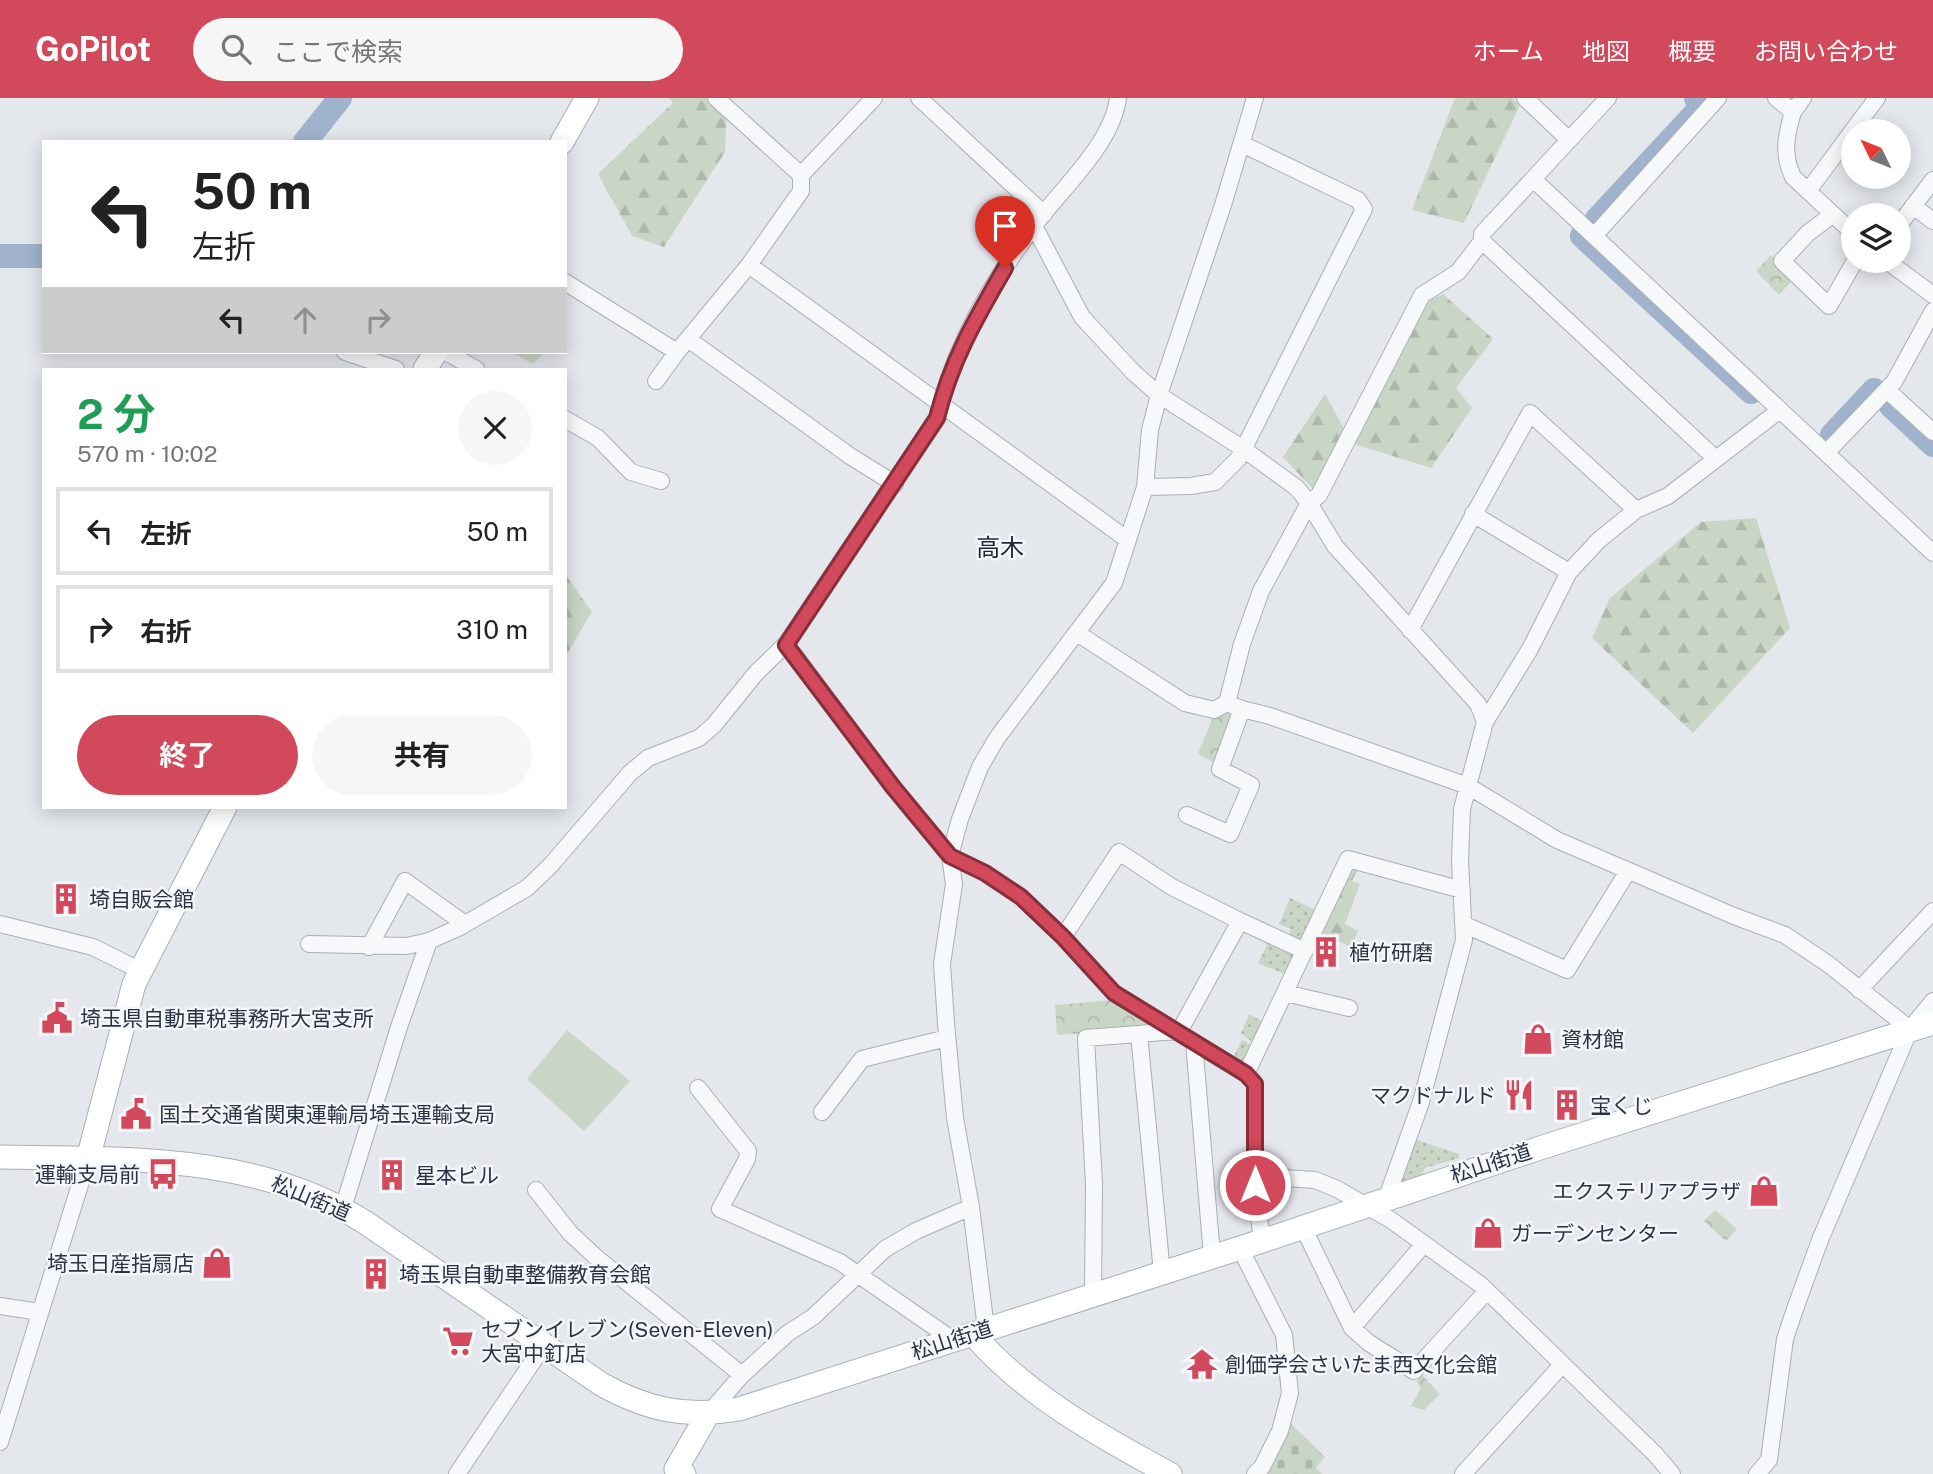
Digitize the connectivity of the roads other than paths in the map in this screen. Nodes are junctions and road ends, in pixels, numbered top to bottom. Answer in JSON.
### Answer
{"nodes":[{"id":1,"x":587,"y":98,"type":"edge"},
{"id":2,"x":716,"y":98,"type":"edge"},
{"id":3,"x":874,"y":98,"type":"edge"},
{"id":4,"x":919,"y":98,"type":"edge"},
{"id":5,"x":1118,"y":98,"type":"edge"},
{"id":6,"x":1255,"y":98,"type":"edge"},
{"id":7,"x":1525,"y":98,"type":"edge"},
{"id":8,"x":1608,"y":98,"type":"edge"},
{"id":9,"x":1776,"y":98,"type":"edge"},
{"id":10,"x":1877,"y":98,"type":"edge"},
{"id":11,"x":1714,"y":100,"type":"edge"},
{"id":12,"x":1798,"y":105,"type":"edge"},
{"id":13,"x":563,"y":140,"type":"edge"},
{"id":14,"x":1569,"y":140,"type":"junction"},
{"id":15,"x":1242,"y":144,"type":"junction"},
{"id":16,"x":802,"y":175,"type":"junction"},
{"id":17,"x":1533,"y":180,"type":"junction"},
{"id":18,"x":1933,"y":180,"type":"edge"},
{"id":19,"x":1808,"y":191,"type":"junction"},
{"id":20,"x":1913,"y":206,"type":"junction"},
{"id":21,"x":1911,"y":209,"type":"edge"},
{"id":22,"x":1832,"y":215,"type":"junction"},
{"id":23,"x":1039,"y":220,"type":"junction"},
{"id":24,"x":1933,"y":221,"type":"edge"},
{"id":25,"x":1841,"y":223,"type":"edge"},
{"id":26,"x":1594,"y":236,"type":"junction"},
{"id":27,"x":1482,"y":241,"type":"junction"},
{"id":28,"x":750,"y":265,"type":"junction"},
{"id":29,"x":1848,"y":273,"type":"edge"},
{"id":30,"x":1903,"y":273,"type":"edge"},
{"id":31,"x":567,"y":283,"type":"edge"},
{"id":32,"x":1933,"y":295,"type":"edge"},
{"id":33,"x":1933,"y":311,"type":"edge"},
{"id":34,"x":688,"y":339,"type":"junction"},
{"id":35,"x":677,"y":352,"type":"junction"},
{"id":36,"x":351,"y":354,"type":"edge"},
{"id":37,"x":450,"y":354,"type":"edge"},
{"id":38,"x":393,"y":368,"type":"edge"},
{"id":39,"x":474,"y":368,"type":"edge"},
{"id":40,"x":656,"y":381,"type":"dead end"},
{"id":41,"x":1887,"y":390,"type":"junction"},
{"id":42,"x":1159,"y":395,"type":"junction"},
{"id":43,"x":941,"y":403,"type":"junction"},
{"id":44,"x":1780,"y":410,"type":"junction"},
{"id":45,"x":567,"y":420,"type":"edge"},
{"id":46,"x":1933,"y":432,"type":"edge"},
{"id":47,"x":1242,"y":448,"type":"junction"},
{"id":48,"x":1826,"y":453,"type":"junction"},
{"id":49,"x":1716,"y":459,"type":"junction"},
{"id":50,"x":661,"y":481,"type":"dead end"},
{"id":51,"x":895,"y":484,"type":"junction"},
{"id":52,"x":1144,"y":487,"type":"junction"},
{"id":53,"x":1309,"y":503,"type":"junction"},
{"id":54,"x":1636,"y":510,"type":"junction"},
{"id":55,"x":1473,"y":514,"type":"junction"},
{"id":56,"x":1128,"y":540,"type":"junction"},
{"id":57,"x":1933,"y":553,"type":"edge"},
{"id":58,"x":1569,"y":572,"type":"junction"},
{"id":59,"x":1410,"y":630,"type":"junction"},
{"id":60,"x":1077,"y":632,"type":"junction"},
{"id":61,"x":786,"y":645,"type":"junction"},
{"id":62,"x":1235,"y":706,"type":"junction"},
{"id":63,"x":1485,"y":722,"type":"junction"},
{"id":64,"x":1468,"y":786,"type":"junction"},
{"id":65,"x":224,"y":809,"type":"edge"},
{"id":66,"x":1187,"y":815,"type":"dead end"},
{"id":67,"x":950,"y":856,"type":"junction"},
{"id":68,"x":1628,"y":871,"type":"junction"},
{"id":69,"x":1462,"y":890,"type":"junction"},
{"id":70,"x":1933,"y":911,"type":"edge"},
{"id":71,"x":1240,"y":921,"type":"junction"},
{"id":72,"x":0,"y":923,"type":"edge"},
{"id":73,"x":465,"y":924,"type":"junction"},
{"id":74,"x":1463,"y":924,"type":"junction"},
{"id":75,"x":1063,"y":937,"type":"junction"},
{"id":76,"x":429,"y":941,"type":"junction"},
{"id":77,"x":309,"y":944,"type":"dead end"},
{"id":78,"x":369,"y":947,"type":"junction"},
{"id":79,"x":1305,"y":951,"type":"junction"},
{"id":80,"x":141,"y":971,"type":"junction"},
{"id":81,"x":1859,"y":990,"type":"junction"},
{"id":82,"x":1285,"y":992,"type":"junction"},
{"id":83,"x":1933,"y":1001,"type":"edge"},
{"id":84,"x":1349,"y":1008,"type":"dead end"},
{"id":85,"x":1933,"y":1023,"type":"edge"},
{"id":86,"x":1910,"y":1029,"type":"junction"},
{"id":87,"x":1178,"y":1031,"type":"junction"},
{"id":88,"x":1139,"y":1034,"type":"junction"},
{"id":89,"x":947,"y":1038,"type":"junction"},
{"id":90,"x":1194,"y":1042,"type":"junction"},
{"id":91,"x":1246,"y":1074,"type":"junction"},
{"id":92,"x":698,"y":1088,"type":"dead end"},
{"id":93,"x":822,"y":1112,"type":"dead end"},
{"id":94,"x":0,"y":1157,"type":"edge"},
{"id":95,"x":88,"y":1159,"type":"junction"},
{"id":96,"x":1255,"y":1175,"type":"junction"},
{"id":97,"x":536,"y":1190,"type":"dead end"},
{"id":98,"x":1387,"y":1197,"type":"junction"},
{"id":99,"x":1365,"y":1205,"type":"junction"},
{"id":100,"x":971,"y":1207,"type":"junction"},
{"id":101,"x":343,"y":1208,"type":"junction"},
{"id":102,"x":1303,"y":1227,"type":"junction"},
{"id":103,"x":1262,"y":1241,"type":"junction"},
{"id":104,"x":1424,"y":1244,"type":"junction"},
{"id":105,"x":1240,"y":1248,"type":"junction"},
{"id":106,"x":1212,"y":1256,"type":"junction"},
{"id":107,"x":858,"y":1273,"type":"junction"},
{"id":108,"x":1162,"y":1273,"type":"junction"},
{"id":109,"x":1488,"y":1291,"type":"junction"},
{"id":110,"x":1093,"y":1295,"type":"junction"},
{"id":111,"x":0,"y":1306,"type":"edge"},
{"id":112,"x":39,"y":1312,"type":"junction"},
{"id":113,"x":1352,"y":1328,"type":"junction"},
{"id":114,"x":970,"y":1334,"type":"junction"},
{"id":115,"x":544,"y":1345,"type":"junction"},
{"id":116,"x":1562,"y":1365,"type":"junction"},
{"id":117,"x":742,"y":1375,"type":"junction"},
{"id":118,"x":5,"y":1408,"type":"edge"},
{"id":119,"x":708,"y":1414,"type":"junction"},
{"id":120,"x":0,"y":1441,"type":"edge"},
{"id":121,"x":677,"y":1472,"type":"edge"},
{"id":122,"x":457,"y":1474,"type":"edge"},
{"id":123,"x":1170,"y":1474,"type":"edge"},
{"id":124,"x":1255,"y":1474,"type":"edge"},
{"id":125,"x":1463,"y":1474,"type":"edge"},
{"id":126,"x":1672,"y":1474,"type":"edge"},
{"id":127,"x":1757,"y":1474,"type":"edge"}],
"edges":[{"from":1,"to":13,"type":"main road"},
{"from":2,"to":16,"type":"street"},
{"from":3,"to":16,"type":"street"},
{"from":4,"to":23,"type":"street"},
{"from":5,"to":23,"type":"street"},
{"from":6,"to":15,"type":"street"},
{"from":7,"to":14,"type":"street"},
{"from":8,"to":14,"type":"street"},
{"from":9,"to":12,"type":"street"},
{"from":10,"to":19,"type":"street"},
{"from":11,"to":26,"type":"street"},
{"from":12,"to":19,"type":"street"},
{"from":14,"to":17,"type":"street"},
{"from":15,"to":42,"type":"street"},
{"from":15,"to":47,"type":"street"},
{"from":16,"to":28,"type":"street"},
{"from":17,"to":26,"type":"street"},
{"from":17,"to":27,"type":"street"},
{"from":18,"to":20,"type":"street"},
{"from":19,"to":22,"type":"street"},
{"from":20,"to":21,"type":"street"},
{"from":20,"to":24,"type":"street"},
{"from":22,"to":25,"type":"street"},
{"from":22,"to":29,"type":"street"},
{"from":23,"to":42,"type":"street"},
{"from":23,"to":43,"type":"street"},
{"from":26,"to":44,"type":"street"},
{"from":27,"to":49,"type":"street"},
{"from":27,"to":53,"type":"street"},
{"from":28,"to":34,"type":"street"},
{"from":28,"to":43,"type":"street"},
{"from":30,"to":32,"type":"street"},
{"from":31,"to":35,"type":"street"},
{"from":33,"to":41,"type":"street"},
{"from":34,"to":35,"type":"street"},
{"from":34,"to":51,"type":"street"},
{"from":35,"to":40,"type":"street"},
{"from":36,"to":38,"type":"street"},
{"from":37,"to":39,"type":"street"},
{"from":41,"to":46,"type":"street"},
{"from":41,"to":48,"type":"street"},
{"from":42,"to":47,"type":"street"},
{"from":42,"to":52,"type":"street"},
{"from":43,"to":51,"type":"street"},
{"from":43,"to":56,"type":"street"},
{"from":44,"to":48,"type":"street"},
{"from":44,"to":49,"type":"street"},
{"from":45,"to":50,"type":"street"},
{"from":47,"to":52,"type":"street"},
{"from":47,"to":53,"type":"street"},
{"from":48,"to":57,"type":"street"},
{"from":49,"to":54,"type":"street"},
{"from":51,"to":61,"type":"street"},
{"from":52,"to":56,"type":"street"},
{"from":53,"to":59,"type":"street"},
{"from":53,"to":62,"type":"street"},
{"from":54,"to":55,"type":"street"},
{"from":54,"to":58,"type":"street"},
{"from":55,"to":58,"type":"street"},
{"from":55,"to":59,"type":"street"},
{"from":56,"to":60,"type":"street"},
{"from":58,"to":63,"type":"street"},
{"from":59,"to":63,"type":"street"},
{"from":60,"to":62,"type":"street"},
{"from":60,"to":67,"type":"street"},
{"from":61,"to":67,"type":"street"},
{"from":61,"to":73,"type":"street"},
{"from":62,"to":64,"type":"street"},
{"from":62,"to":66,"type":"street"},
{"from":63,"to":64,"type":"street"},
{"from":64,"to":68,"type":"street"},
{"from":64,"to":69,"type":"street"},
{"from":65,"to":80,"type":"main road"},
{"from":67,"to":75,"type":"street"},
{"from":67,"to":89,"type":"street"},
{"from":68,"to":74,"type":"street"},
{"from":68,"to":81,"type":"street"},
{"from":69,"to":74,"type":"street"},
{"from":69,"to":79,"type":"street"},
{"from":70,"to":81,"type":"street"},
{"from":71,"to":75,"type":"street"},
{"from":71,"to":79,"type":"street"},
{"from":71,"to":87,"type":"street"},
{"from":72,"to":80,"type":"street"},
{"from":73,"to":76,"type":"street"},
{"from":73,"to":78,"type":"street"},
{"from":74,"to":98,"type":"street"},
{"from":75,"to":87,"type":"street"},
{"from":76,"to":78,"type":"street"},
{"from":76,"to":101,"type":"street"},
{"from":77,"to":78,"type":"street"},
{"from":79,"to":82,"type":"street"},
{"from":80,"to":95,"type":"main road"},
{"from":81,"to":86,"type":"street"},
{"from":82,"to":84,"type":"street"},
{"from":82,"to":91,"type":"street"},
{"from":83,"to":86,"type":"street"},
{"from":85,"to":86,"type":"main road","name":"松山街道"},
{"from":86,"to":98,"type":"main road","name":"松山街道"},
{"from":86,"to":127,"type":"street"},
{"from":87,"to":88,"type":"street"},
{"from":87,"to":90,"type":"street"},
{"from":88,"to":108,"type":"street"},
{"from":88,"to":110,"type":"street"},
{"from":89,"to":93,"type":"street"},
{"from":89,"to":100,"type":"street"},
{"from":90,"to":91,"type":"street"},
{"from":90,"to":106,"type":"street"},
{"from":91,"to":96,"type":"street"},
{"from":92,"to":107,"type":"street"},
{"from":94,"to":95,"type":"main road","name":"松山街道"},
{"from":95,"to":101,"type":"main road","name":"松山街道"},
{"from":95,"to":112,"type":"street"},
{"from":96,"to":99,"type":"street"},
{"from":96,"to":103,"type":"street"},
{"from":97,"to":117,"type":"street"},
{"from":98,"to":99,"type":"main road","name":"松山街道"},
{"from":99,"to":102,"type":"main road","name":"松山街道"},
{"from":99,"to":104,"type":"street"},
{"from":100,"to":107,"type":"street"},
{"from":100,"to":114,"type":"street"},
{"from":101,"to":115,"type":"main road","name":"松山街道"},
{"from":102,"to":103,"type":"main road","name":"松山街道"},
{"from":102,"to":113,"type":"street"},
{"from":103,"to":105,"type":"main road","name":"松山街道"},
{"from":104,"to":109,"type":"street"},
{"from":104,"to":113,"type":"street"},
{"from":105,"to":106,"type":"main road","name":"松山街道"},
{"from":105,"to":124,"type":"street"},
{"from":106,"to":108,"type":"main road","name":"松山街道"},
{"from":107,"to":114,"type":"street"},
{"from":107,"to":117,"type":"street"},
{"from":108,"to":110,"type":"main road","name":"松山街道"},
{"from":109,"to":113,"type":"street"},
{"from":109,"to":116,"type":"street"},
{"from":110,"to":114,"type":"main road","name":"松山街道"},
{"from":111,"to":112,"type":"street"},
{"from":112,"to":118,"type":"street"},
{"from":114,"to":119,"type":"main road","name":"松山街道"},
{"from":114,"to":123,"type":"main road"},
{"from":115,"to":119,"type":"main road","name":"松山街道"},
{"from":115,"to":122,"type":"street"},
{"from":116,"to":125,"type":"street"},
{"from":116,"to":126,"type":"street"},
{"from":117,"to":119,"type":"street"},
{"from":118,"to":120,"type":"street"},
{"from":119,"to":121,"type":"main road"}]}
